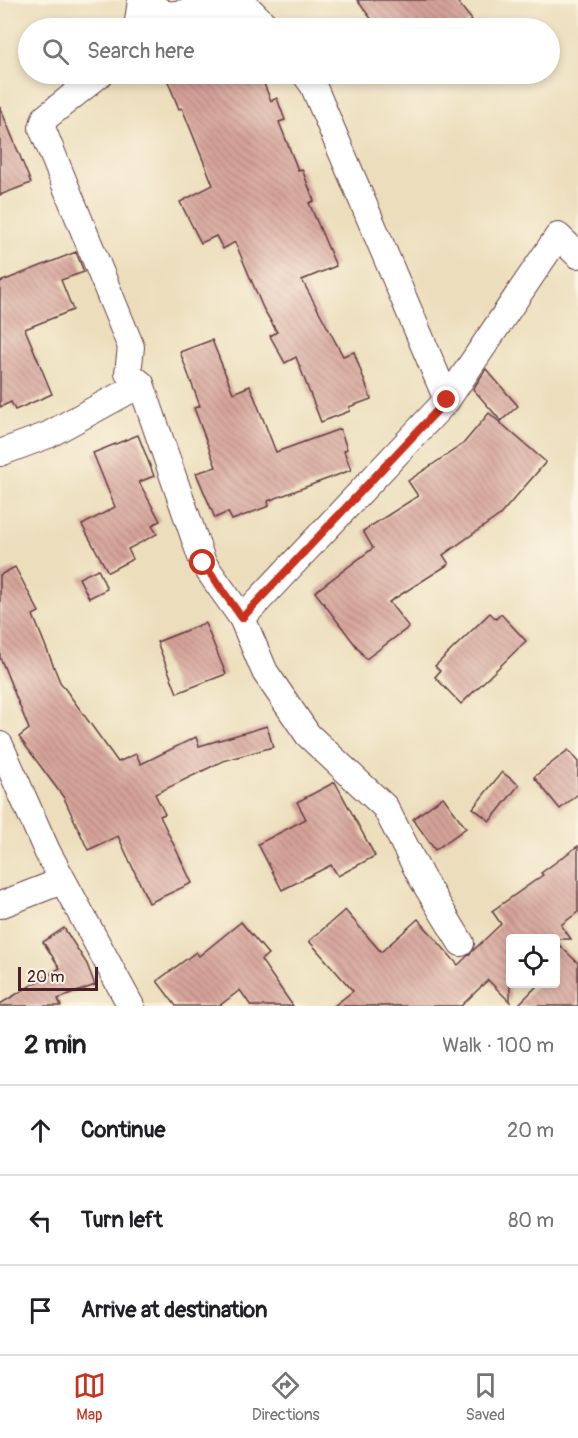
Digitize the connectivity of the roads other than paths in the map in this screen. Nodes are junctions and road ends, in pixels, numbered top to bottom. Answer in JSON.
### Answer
{"nodes":[{"id":1,"x":141,"y":0,"type":"edge"},
{"id":2,"x":138,"y":18,"type":"edge"},
{"id":3,"x":258,"y":18,"type":"edge"},
{"id":4,"x":88,"y":84,"type":"edge"},
{"id":5,"x":312,"y":84,"type":"edge"},
{"id":6,"x":578,"y":255,"type":"edge"},
{"id":7,"x":141,"y":384,"type":"junction"},
{"id":8,"x":447,"y":400,"type":"junction"},
{"id":9,"x":0,"y":453,"type":"edge"},
{"id":10,"x":242,"y":618,"type":"junction"},
{"id":11,"x":0,"y":745,"type":"edge"},
{"id":12,"x":62,"y":880,"type":"junction"},
{"id":13,"x":0,"y":905,"type":"edge"},
{"id":14,"x":461,"y":944,"type":"dead end"},
{"id":15,"x":131,"y":1006,"type":"edge"}],
"edges":[{"from":1,"to":2,"type":"street"},
{"from":1,"to":3,"type":"street"},
{"from":4,"to":7,"type":"street"},
{"from":5,"to":8,"type":"street"},
{"from":6,"to":8,"type":"street"},
{"from":7,"to":9,"type":"street"},
{"from":7,"to":10,"type":"street"},
{"from":8,"to":10,"type":"street"},
{"from":10,"to":14,"type":"street"},
{"from":11,"to":12,"type":"street"},
{"from":12,"to":13,"type":"street"},
{"from":12,"to":15,"type":"street"}]}
